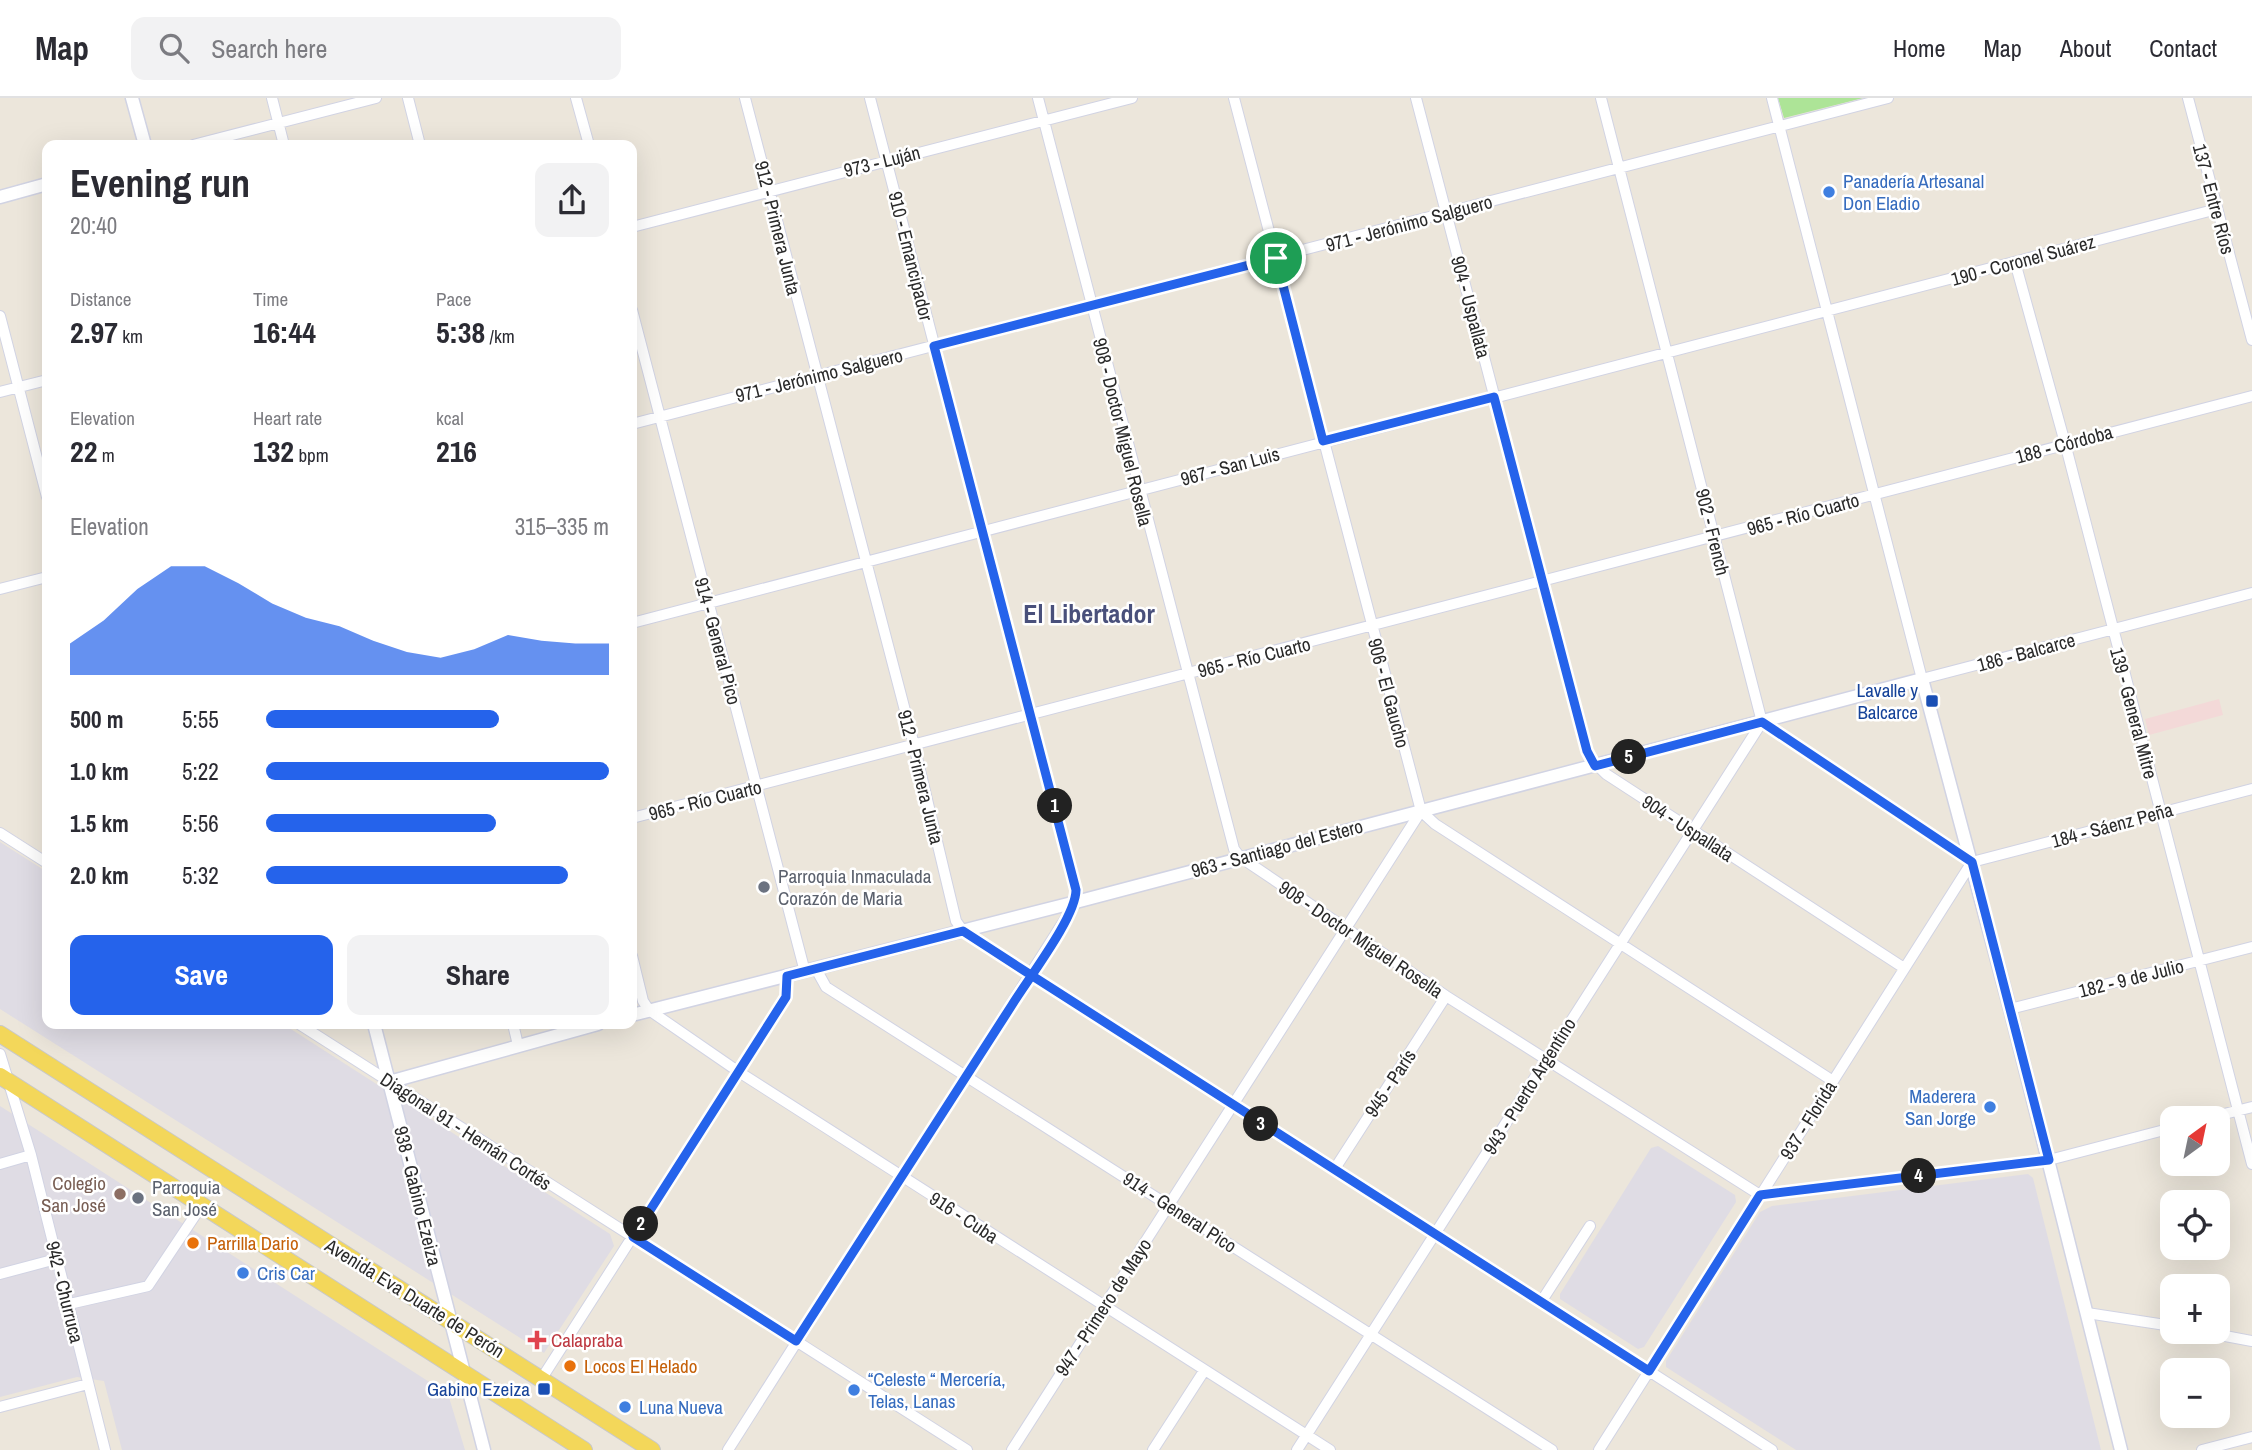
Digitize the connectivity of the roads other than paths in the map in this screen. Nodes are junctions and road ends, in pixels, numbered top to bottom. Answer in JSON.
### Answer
{"nodes":[{"id":1,"x":132,"y":98,"type":"edge"},
{"id":2,"x":272,"y":98,"type":"edge"},
{"id":3,"x":376,"y":98,"type":"edge"},
{"id":4,"x":408,"y":98,"type":"edge"},
{"id":5,"x":576,"y":98,"type":"edge"},
{"id":6,"x":745,"y":98,"type":"edge"},
{"id":7,"x":870,"y":98,"type":"edge"},
{"id":8,"x":1038,"y":98,"type":"edge"},
{"id":9,"x":1132,"y":98,"type":"edge"},
{"id":10,"x":1234,"y":98,"type":"edge"},
{"id":11,"x":1416,"y":98,"type":"edge"},
{"id":12,"x":1601,"y":98,"type":"edge"},
{"id":13,"x":1772,"y":98,"type":"edge"},
{"id":14,"x":1888,"y":98,"type":"edge"},
{"id":15,"x":2188,"y":98,"type":"edge"},
{"id":16,"x":1044,"y":121,"type":"junction"},
{"id":17,"x":279,"y":123,"type":"junction"},
{"id":18,"x":1779,"y":126,"type":"junction"},
{"id":19,"x":144,"y":140,"type":"edge"},
{"id":20,"x":213,"y":140,"type":"edge"},
{"id":21,"x":283,"y":140,"type":"edge"},
{"id":22,"x":419,"y":140,"type":"edge"},
{"id":23,"x":588,"y":140,"type":"edge"},
{"id":24,"x":886,"y":160,"type":"junction"},
{"id":25,"x":1619,"y":167,"type":"junction"},
{"id":26,"x":42,"y":185,"type":"edge"},
{"id":27,"x":769,"y":190,"type":"junction"},
{"id":28,"x":0,"y":197,"type":"edge"},
{"id":29,"x":2217,"y":209,"type":"junction"},
{"id":30,"x":1446,"y":214,"type":"junction"},
{"id":31,"x":637,"y":226,"type":"edge"},
{"id":32,"x":1276,"y":258,"type":"junction"},
{"id":33,"x":2015,"y":262,"type":"junction"},
{"id":34,"x":1091,"y":307,"type":"junction"},
{"id":35,"x":1829,"y":311,"type":"junction"},
{"id":36,"x":0,"y":316,"type":"edge"},
{"id":37,"x":637,"y":330,"type":"edge"},
{"id":38,"x":2252,"y":340,"type":"edge"},
{"id":39,"x":934,"y":346,"type":"junction"},
{"id":40,"x":1668,"y":353,"type":"junction"},
{"id":41,"x":816,"y":376,"type":"junction"},
{"id":42,"x":42,"y":381,"type":"edge"},
{"id":43,"x":19,"y":387,"type":"junction"},
{"id":44,"x":0,"y":392,"type":"edge"},
{"id":45,"x":2252,"y":396,"type":"edge"},
{"id":46,"x":1494,"y":397,"type":"junction"},
{"id":47,"x":659,"y":417,"type":"junction"},
{"id":48,"x":637,"y":423,"type":"edge"},
{"id":49,"x":1323,"y":441,"type":"junction"},
{"id":50,"x":2065,"y":443,"type":"junction"},
{"id":51,"x":42,"y":477,"type":"edge"},
{"id":52,"x":1138,"y":491,"type":"junction"},
{"id":53,"x":1876,"y":494,"type":"junction"},
{"id":54,"x":981,"y":530,"type":"junction"},
{"id":55,"x":1713,"y":537,"type":"junction"},
{"id":56,"x":864,"y":561,"type":"junction"},
{"id":57,"x":42,"y":578,"type":"edge"},
{"id":58,"x":1544,"y":583,"type":"junction"},
{"id":59,"x":0,"y":589,"type":"edge"},
{"id":60,"x":2252,"y":593,"type":"edge"},
{"id":61,"x":708,"y":602,"type":"junction"},
{"id":62,"x":637,"y":622,"type":"edge"},
{"id":63,"x":1372,"y":627,"type":"junction"},
{"id":64,"x":2112,"y":629,"type":"junction"},
{"id":65,"x":1187,"y":674,"type":"junction"},
{"id":66,"x":1922,"y":679,"type":"junction"},
{"id":67,"x":1032,"y":714,"type":"junction"},
{"id":68,"x":1762,"y":722,"type":"junction"},
{"id":69,"x":914,"y":745,"type":"junction"},
{"id":70,"x":1595,"y":766,"type":"junction"},
{"id":71,"x":755,"y":787,"type":"junction"},
{"id":72,"x":2252,"y":789,"type":"edge"},
{"id":73,"x":1421,"y":811,"type":"junction"},
{"id":74,"x":2160,"y":812,"type":"junction"},
{"id":75,"x":637,"y":817,"type":"edge"},
{"id":76,"x":1692,"y":831,"type":"junction"},
{"id":77,"x":0,"y":833,"type":"edge"},
{"id":78,"x":1240,"y":858,"type":"junction"},
{"id":79,"x":42,"y":860,"type":"edge"},
{"id":80,"x":1972,"y":862,"type":"junction"},
{"id":81,"x":1076,"y":902,"type":"junction"},
{"id":82,"x":1345,"y":930,"type":"junction"},
{"id":83,"x":963,"y":931,"type":"junction"},
{"id":84,"x":1619,"y":945,"type":"junction"},
{"id":85,"x":2252,"y":947,"type":"edge"},
{"id":86,"x":2198,"y":961,"type":"junction"},
{"id":87,"x":1904,"y":968,"type":"junction"},
{"id":88,"x":811,"y":970,"type":"junction"},
{"id":89,"x":1031,"y":975,"type":"junction"},
{"id":90,"x":787,"y":976,"type":"junction"},
{"id":91,"x":637,"y":977,"type":"edge"},
{"id":92,"x":1446,"y":996,"type":"junction"},
{"id":93,"x":2010,"y":1009,"type":"junction"},
{"id":94,"x":649,"y":1010,"type":"junction"},
{"id":95,"x":637,"y":1014,"type":"edge"},
{"id":96,"x":307,"y":1029,"type":"edge"},
{"id":97,"x":375,"y":1029,"type":"edge"},
{"id":98,"x":514,"y":1029,"type":"edge"},
{"id":99,"x":579,"y":1029,"type":"edge"},
{"id":100,"x":0,"y":1034,"type":"edge"},
{"id":101,"x":518,"y":1045,"type":"junction"},
{"id":102,"x":0,"y":1054,"type":"edge"},
{"id":103,"x":1546,"y":1059,"type":"junction"},
{"id":104,"x":739,"y":1072,"type":"junction"},
{"id":105,"x":967,"y":1076,"type":"junction"},
{"id":106,"x":4,"y":1079,"type":"edge"},
{"id":107,"x":1833,"y":1081,"type":"junction"},
{"id":108,"x":389,"y":1082,"type":"junction"},
{"id":109,"x":1233,"y":1105,"type":"junction"},
{"id":110,"x":2252,"y":1107,"type":"edge"},
{"id":111,"x":2238,"y":1110,"type":"junction"},
{"id":112,"x":2230,"y":1112,"type":"edge"},
{"id":113,"x":2160,"y":1131,"type":"edge"},
{"id":114,"x":31,"y":1156,"type":"junction"},
{"id":115,"x":2049,"y":1160,"type":"junction"},
{"id":116,"x":0,"y":1164,"type":"edge"},
{"id":117,"x":2252,"y":1164,"type":"edge"},
{"id":118,"x":1334,"y":1170,"type":"junction"},
{"id":119,"x":902,"y":1177,"type":"junction"},
{"id":120,"x":1760,"y":1195,"type":"junction"},
{"id":121,"x":202,"y":1205,"type":"junction"},
{"id":122,"x":1169,"y":1205,"type":"junction"},
{"id":123,"x":1590,"y":1226,"type":"dead end"},
{"id":124,"x":1436,"y":1234,"type":"junction"},
{"id":125,"x":633,"y":1237,"type":"junction"},
{"id":126,"x":57,"y":1259,"type":"junction"},
{"id":127,"x":0,"y":1274,"type":"edge"},
{"id":128,"x":1541,"y":1301,"type":"junction"},
{"id":129,"x":69,"y":1304,"type":"junction"},
{"id":130,"x":1104,"y":1306,"type":"junction"},
{"id":131,"x":2087,"y":1313,"type":"junction"},
{"id":132,"x":449,"y":1320,"type":"junction"},
{"id":133,"x":2160,"y":1324,"type":"edge"},
{"id":134,"x":1370,"y":1335,"type":"junction"},
{"id":135,"x":2230,"y":1337,"type":"edge"},
{"id":136,"x":796,"y":1341,"type":"junction"},
{"id":137,"x":2252,"y":1341,"type":"edge"},
{"id":138,"x":1204,"y":1371,"type":"junction"},
{"id":139,"x":1649,"y":1371,"type":"junction"},
{"id":140,"x":465,"y":1376,"type":"junction"},
{"id":141,"x":542,"y":1378,"type":"junction"},
{"id":142,"x":88,"y":1384,"type":"junction"},
{"id":143,"x":0,"y":1407,"type":"edge"},
{"id":144,"x":1307,"y":1435,"type":"junction"},
{"id":145,"x":2252,"y":1437,"type":"edge"},
{"id":146,"x":105,"y":1450,"type":"edge"},
{"id":147,"x":484,"y":1450,"type":"edge"},
{"id":148,"x":584,"y":1450,"type":"edge"},
{"id":149,"x":653,"y":1450,"type":"edge"},
{"id":150,"x":728,"y":1450,"type":"edge"},
{"id":151,"x":967,"y":1450,"type":"edge"},
{"id":152,"x":1012,"y":1450,"type":"edge"},
{"id":153,"x":1153,"y":1450,"type":"edge"},
{"id":154,"x":1297,"y":1450,"type":"edge"},
{"id":155,"x":1330,"y":1450,"type":"edge"},
{"id":156,"x":1552,"y":1450,"type":"edge"},
{"id":157,"x":1599,"y":1450,"type":"edge"},
{"id":158,"x":1772,"y":1450,"type":"edge"},
{"id":159,"x":2121,"y":1450,"type":"edge"},
{"id":160,"x":2202,"y":1450,"type":"edge"}],
"edges":[{"from":1,"to":19,"type":"street"},
{"from":2,"to":17,"type":"street"},
{"from":3,"to":17,"type":"street"},
{"from":4,"to":22,"type":"street"},
{"from":5,"to":23,"type":"street"},
{"from":6,"to":27,"type":"street","name":"912 - Primera Junta"},
{"from":7,"to":24,"type":"street","name":"910 - Emancipador"},
{"from":8,"to":16,"type":"street","name":"908 - Doctor Miguel Rosella"},
{"from":9,"to":16,"type":"street","name":"973 - Luján"},
{"from":10,"to":32,"type":"street","name":"906 - El Gaucho"},
{"from":11,"to":30,"type":"street","name":"904 - Uspallata"},
{"from":12,"to":25,"type":"street","name":"902 - French"},
{"from":13,"to":18,"type":"street"},
{"from":14,"to":18,"type":"street","name":"971 - Jerónimo Salguero"},
{"from":15,"to":29,"type":"street","name":"137 - Entre Ríos"},
{"from":16,"to":24,"type":"street","name":"973 - Luján"},
{"from":16,"to":34,"type":"street","name":"908 - Doctor Miguel Rosella"},
{"from":17,"to":20,"type":"street"},
{"from":17,"to":21,"type":"street"},
{"from":18,"to":25,"type":"street","name":"971 - Jerónimo Salguero"},
{"from":18,"to":35,"type":"street"},
{"from":24,"to":27,"type":"street","name":"973 - Luján"},
{"from":24,"to":39,"type":"street","name":"910 - Emancipador"},
{"from":25,"to":30,"type":"street","name":"971 - Jerónimo Salguero"},
{"from":25,"to":40,"type":"street","name":"902 - French"},
{"from":26,"to":28,"type":"street"},
{"from":27,"to":31,"type":"street","name":"973 - Luján"},
{"from":27,"to":41,"type":"street","name":"912 - Primera Junta"},
{"from":29,"to":33,"type":"street","name":"190 - Coronel Suárez"},
{"from":29,"to":38,"type":"street","name":"137 - Entre Ríos"},
{"from":30,"to":32,"type":"street","name":"971 - Jerónimo Salguero"},
{"from":30,"to":46,"type":"street","name":"904 - Uspallata"},
{"from":32,"to":34,"type":"street","name":"971 - Jerónimo Salguero"},
{"from":32,"to":49,"type":"street","name":"906 - El Gaucho"},
{"from":33,"to":35,"type":"street","name":"190 - Coronel Suárez"},
{"from":33,"to":50,"type":"street","name":"139 - General Mitre"},
{"from":34,"to":39,"type":"street","name":"971 - Jerónimo Salguero"},
{"from":34,"to":52,"type":"street","name":"908 - Doctor Miguel Rosella"},
{"from":35,"to":40,"type":"street","name":"967 - San Luis"},
{"from":35,"to":53,"type":"street"},
{"from":36,"to":43,"type":"street"},
{"from":37,"to":47,"type":"street","name":"914 - General Pico"},
{"from":39,"to":41,"type":"street","name":"971 - Jerónimo Salguero"},
{"from":39,"to":54,"type":"street","name":"910 - Emancipador"},
{"from":40,"to":46,"type":"street","name":"967 - San Luis"},
{"from":40,"to":55,"type":"street","name":"902 - French"},
{"from":41,"to":47,"type":"street","name":"971 - Jerónimo Salguero"},
{"from":41,"to":56,"type":"street","name":"912 - Primera Junta"},
{"from":42,"to":43,"type":"street"},
{"from":43,"to":44,"type":"street"},
{"from":43,"to":51,"type":"street"},
{"from":45,"to":50,"type":"street","name":"188 - Córdoba"},
{"from":46,"to":49,"type":"street","name":"967 - San Luis"},
{"from":46,"to":58,"type":"street","name":"904 - Uspallata"},
{"from":47,"to":48,"type":"street","name":"971 - Jerónimo Salguero"},
{"from":47,"to":61,"type":"street","name":"914 - General Pico"},
{"from":49,"to":52,"type":"street","name":"967 - San Luis"},
{"from":49,"to":63,"type":"street","name":"906 - El Gaucho"},
{"from":50,"to":53,"type":"street","name":"188 - Córdoba"},
{"from":50,"to":64,"type":"street","name":"139 - General Mitre"},
{"from":52,"to":54,"type":"street","name":"967 - San Luis"},
{"from":52,"to":65,"type":"street","name":"908 - Doctor Miguel Rosella"},
{"from":53,"to":55,"type":"street","name":"965 - Río Cuarto"},
{"from":53,"to":66,"type":"street"},
{"from":54,"to":56,"type":"street","name":"967 - San Luis"},
{"from":54,"to":67,"type":"street","name":"910 - Emancipador"},
{"from":55,"to":58,"type":"street","name":"965 - Río Cuarto"},
{"from":55,"to":68,"type":"street","name":"902 - French"},
{"from":56,"to":61,"type":"street","name":"967 - San Luis"},
{"from":56,"to":69,"type":"street","name":"912 - Primera Junta"},
{"from":57,"to":59,"type":"street"},
{"from":58,"to":63,"type":"street","name":"965 - Río Cuarto"},
{"from":58,"to":70,"type":"street","name":"904 - Uspallata"},
{"from":60,"to":64,"type":"street","name":"186 - Balcarce"},
{"from":61,"to":62,"type":"street","name":"967 - San Luis"},
{"from":61,"to":71,"type":"street","name":"914 - General Pico"},
{"from":63,"to":65,"type":"street","name":"965 - Río Cuarto"},
{"from":63,"to":73,"type":"street","name":"906 - El Gaucho"},
{"from":64,"to":66,"type":"street","name":"186 - Balcarce"},
{"from":64,"to":74,"type":"street","name":"139 - General Mitre"},
{"from":65,"to":67,"type":"street","name":"965 - Río Cuarto"},
{"from":65,"to":78,"type":"street","name":"908 - Doctor Miguel Rosella"},
{"from":66,"to":68,"type":"street","name":"963 - Santiago del Estero"},
{"from":66,"to":80,"type":"street"},
{"from":67,"to":69,"type":"street","name":"965 - Río Cuarto"},
{"from":67,"to":81,"type":"street","name":"910 - Emancipador"},
{"from":68,"to":70,"type":"street","name":"963 - Santiago del Estero"},
{"from":68,"to":76,"type":"street","name":"943 - Puerto Argentino"},
{"from":68,"to":80,"type":"street"},
{"from":69,"to":71,"type":"street","name":"965 - Río Cuarto"},
{"from":69,"to":83,"type":"street","name":"912 - Primera Junta"},
{"from":70,"to":73,"type":"street","name":"963 - Santiago del Estero"},
{"from":70,"to":76,"type":"street","name":"904 - Uspallata"},
{"from":71,"to":75,"type":"street","name":"965 - Río Cuarto"},
{"from":71,"to":88,"type":"street","name":"914 - General Pico"},
{"from":72,"to":74,"type":"street","name":"184 - Sáenz Peña"},
{"from":73,"to":78,"type":"street","name":"963 - Santiago del Estero"},
{"from":73,"to":82,"type":"street","name":"947 - Primero de Mayo"},
{"from":73,"to":84,"type":"street"},
{"from":74,"to":80,"type":"street","name":"184 - Sáenz Peña"},
{"from":74,"to":86,"type":"street","name":"139 - General Mitre"},
{"from":76,"to":84,"type":"street","name":"943 - Puerto Argentino"},
{"from":76,"to":87,"type":"street","name":"904 - Uspallata"},
{"from":77,"to":79,"type":"street"},
{"from":78,"to":81,"type":"street","name":"963 - Santiago del Estero"},
{"from":78,"to":82,"type":"street","name":"908 - Doctor Miguel Rosella"},
{"from":80,"to":87,"type":"street","name":"937 - Florida"},
{"from":80,"to":93,"type":"street"},
{"from":81,"to":83,"type":"street","name":"963 - Santiago del Estero"},
{"from":81,"to":89,"type":"street"},
{"from":82,"to":92,"type":"street","name":"908 - Doctor Miguel Rosella"},
{"from":82,"to":109,"type":"street","name":"947 - Primero de Mayo"},
{"from":83,"to":88,"type":"street","name":"963 - Santiago del Estero"},
{"from":83,"to":89,"type":"street"},
{"from":84,"to":103,"type":"street","name":"943 - Puerto Argentino"},
{"from":84,"to":107,"type":"street"},
{"from":85,"to":86,"type":"street","name":"182 - 9 de Julio"},
{"from":86,"to":93,"type":"street","name":"182 - 9 de Julio"},
{"from":86,"to":111,"type":"street","name":"139 - General Mitre"},
{"from":87,"to":107,"type":"street","name":"937 - Florida"},
{"from":88,"to":90,"type":"street","name":"963 - Santiago del Estero"},
{"from":88,"to":105,"type":"street","name":"914 - General Pico"},
{"from":89,"to":105,"type":"street"},
{"from":89,"to":109,"type":"street"},
{"from":90,"to":94,"type":"street","name":"963 - Santiago del Estero"},
{"from":90,"to":104,"type":"street"},
{"from":91,"to":94,"type":"street"},
{"from":92,"to":103,"type":"street","name":"908 - Doctor Miguel Rosella"},
{"from":92,"to":118,"type":"street","name":"945 - París"},
{"from":93,"to":115,"type":"street"},
{"from":94,"to":95,"type":"street","name":"963 - Santiago del Estero"},
{"from":94,"to":104,"type":"street","name":"916 - Cuba"},
{"from":96,"to":108,"type":"street","name":"Diagonal 91 - Hernán Cortés"},
{"from":97,"to":108,"type":"street","name":"938 - Gabino Ezeiza"},
{"from":98,"to":101,"type":"street"},
{"from":99,"to":101,"type":"street"},
{"from":100,"to":132,"type":"main road","name":"Avenida Eva Duarte de Perón"},
{"from":101,"to":108,"type":"street"},
{"from":102,"to":106,"type":"street","name":"942 - Churruca"},
{"from":103,"to":120,"type":"street","name":"908 - Doctor Miguel Rosella"},
{"from":103,"to":124,"type":"street","name":"943 - Puerto Argentino"},
{"from":104,"to":119,"type":"street","name":"916 - Cuba"},
{"from":104,"to":125,"type":"street"},
{"from":105,"to":119,"type":"street"},
{"from":105,"to":122,"type":"street","name":"914 - General Pico"},
{"from":106,"to":114,"type":"street","name":"942 - Churruca"},
{"from":106,"to":121,"type":"main road","name":"Avenida Eva Duarte de Perón"},
{"from":107,"to":120,"type":"street","name":"937 - Florida"},
{"from":108,"to":125,"type":"street","name":"Diagonal 91 - Hernán Cortés"},
{"from":108,"to":132,"type":"street","name":"938 - Gabino Ezeiza"},
{"from":109,"to":118,"type":"street"},
{"from":109,"to":122,"type":"street","name":"947 - Primero de Mayo"},
{"from":110,"to":111,"type":"street"},
{"from":111,"to":112,"type":"street"},
{"from":111,"to":117,"type":"street","name":"139 - General Mitre"},
{"from":113,"to":115,"type":"street"},
{"from":114,"to":116,"type":"street"},
{"from":114,"to":126,"type":"street","name":"942 - Churruca"},
{"from":115,"to":120,"type":"street"},
{"from":115,"to":131,"type":"street"},
{"from":118,"to":124,"type":"street"},
{"from":119,"to":130,"type":"street","name":"916 - Cuba"},
{"from":119,"to":136,"type":"street"},
{"from":120,"to":139,"type":"street","name":"937 - Florida"},
{"from":121,"to":129,"type":"street"},
{"from":121,"to":140,"type":"main road","name":"Avenida Eva Duarte de Perón"},
{"from":122,"to":130,"type":"street","name":"947 - Primero de Mayo"},
{"from":122,"to":134,"type":"street","name":"914 - General Pico"},
{"from":123,"to":128,"type":"street"},
{"from":124,"to":128,"type":"street"},
{"from":124,"to":134,"type":"street","name":"943 - Puerto Argentino"},
{"from":125,"to":136,"type":"street","name":"Diagonal 91 - Hernán Cortés"},
{"from":125,"to":141,"type":"street"},
{"from":126,"to":127,"type":"street"},
{"from":126,"to":129,"type":"street","name":"942 - Churruca"},
{"from":128,"to":139,"type":"street"},
{"from":129,"to":142,"type":"street","name":"942 - Churruca"},
{"from":130,"to":138,"type":"street","name":"916 - Cuba"},
{"from":130,"to":152,"type":"street","name":"947 - Primero de Mayo"},
{"from":131,"to":133,"type":"street"},
{"from":131,"to":159,"type":"street"},
{"from":132,"to":140,"type":"street","name":"938 - Gabino Ezeiza"},
{"from":132,"to":141,"type":"main road","name":"Avenida Eva Duarte de Perón"},
{"from":134,"to":144,"type":"street","name":"943 - Puerto Argentino"},
{"from":134,"to":156,"type":"street","name":"914 - General Pico"},
{"from":135,"to":137,"type":"street"},
{"from":136,"to":150,"type":"street"},
{"from":136,"to":151,"type":"street","name":"Diagonal 91 - Hernán Cortés"},
{"from":138,"to":144,"type":"street","name":"916 - Cuba"},
{"from":138,"to":153,"type":"street"},
{"from":139,"to":157,"type":"street","name":"937 - Florida"},
{"from":139,"to":158,"type":"street"},
{"from":140,"to":147,"type":"street","name":"938 - Gabino Ezeiza"},
{"from":140,"to":148,"type":"main road","name":"Avenida Eva Duarte de Perón"},
{"from":141,"to":149,"type":"main road","name":"Avenida Eva Duarte de Perón"},
{"from":142,"to":143,"type":"street"},
{"from":142,"to":146,"type":"street","name":"942 - Churruca"},
{"from":144,"to":154,"type":"street","name":"943 - Puerto Argentino"},
{"from":144,"to":155,"type":"street","name":"916 - Cuba"},
{"from":145,"to":160,"type":"street"}]}
